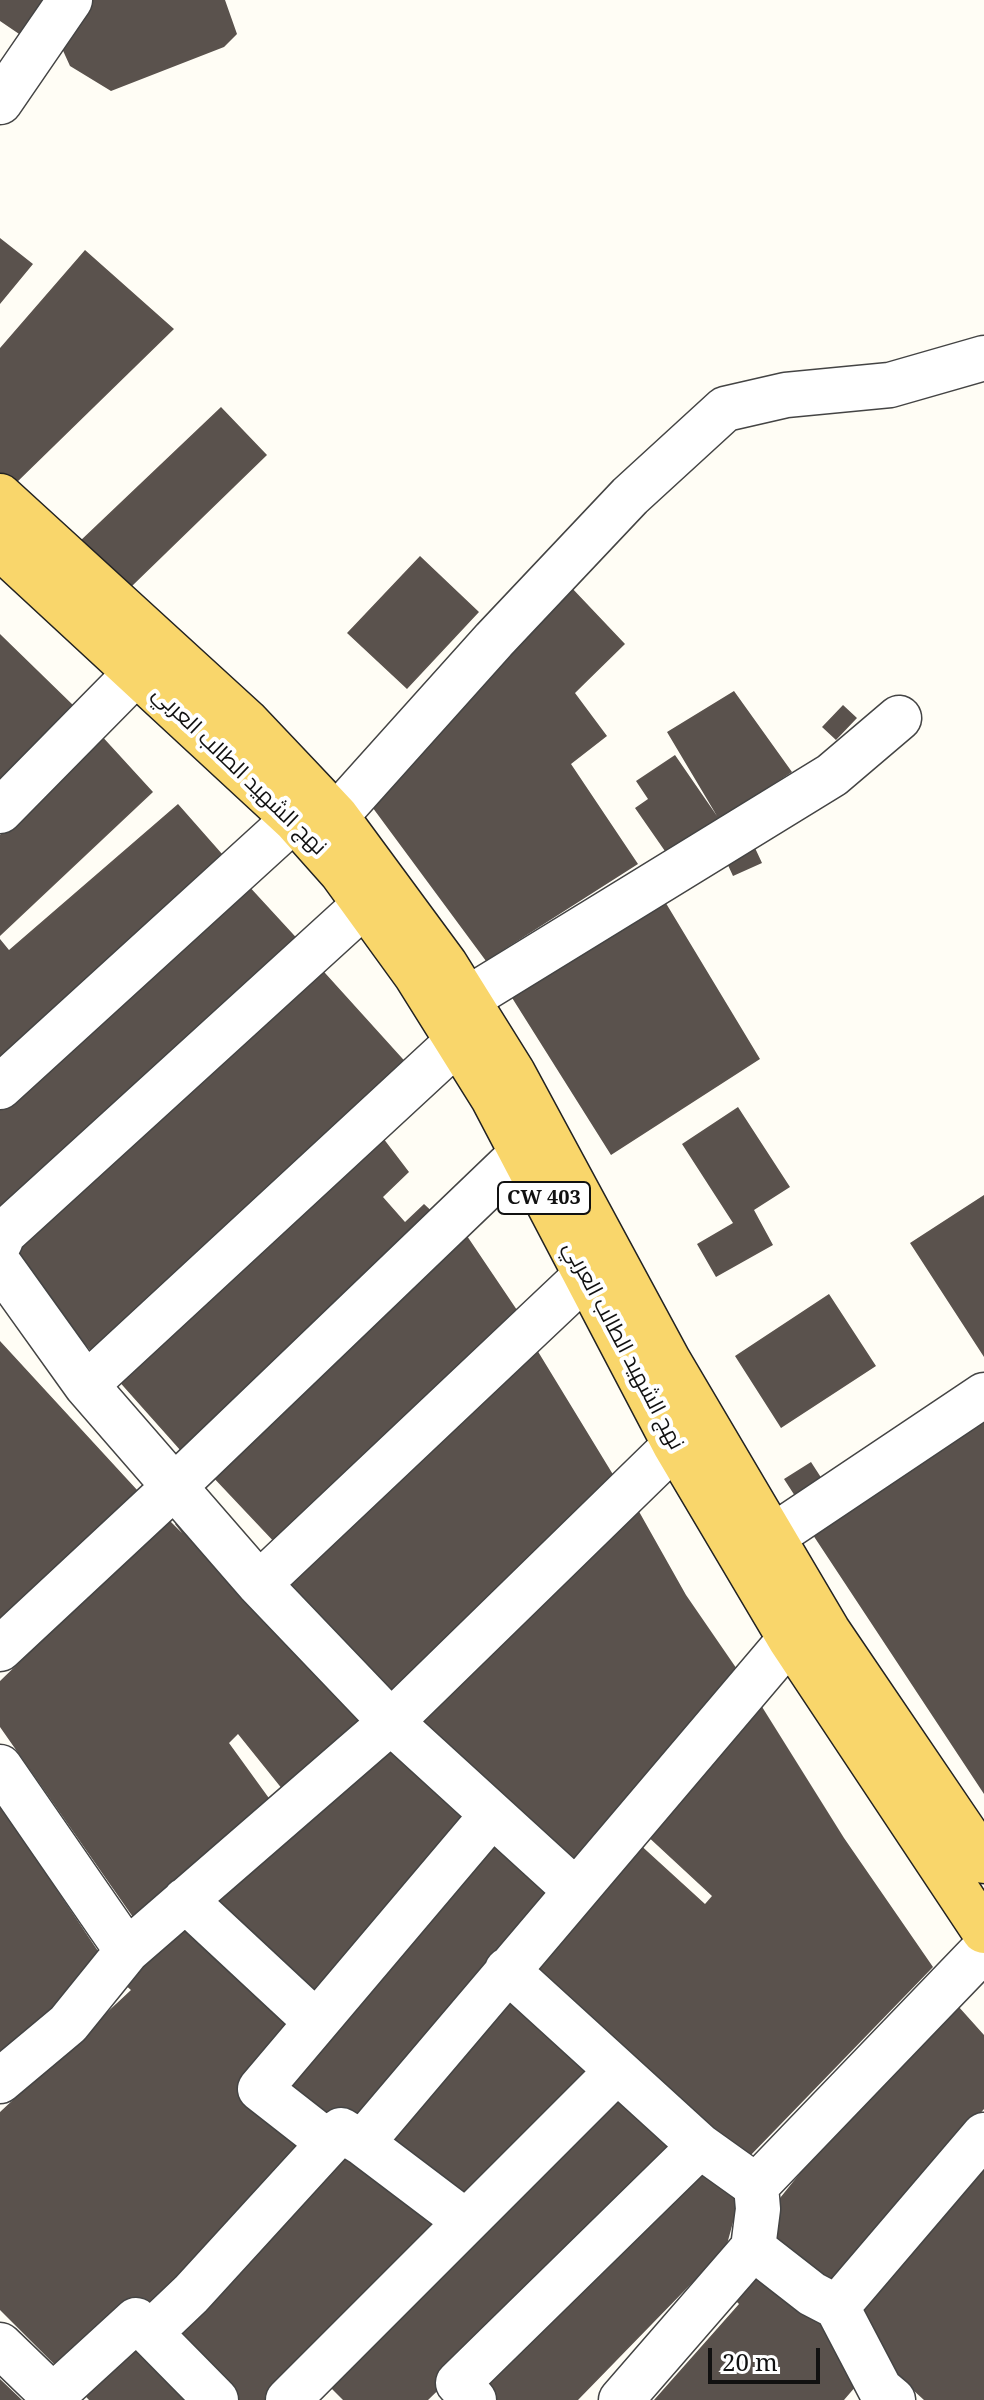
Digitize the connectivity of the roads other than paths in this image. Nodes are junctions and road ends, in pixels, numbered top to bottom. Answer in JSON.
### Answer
{"nodes":[{"id":1,"x":70,"y":0,"type":"edge"},
{"id":2,"x":14,"y":53,"type":"edge"},
{"id":3,"x":0,"y":102,"type":"edge"},
{"id":4,"x":984,"y":358,"type":"edge"},
{"id":5,"x":0,"y":496,"type":"edge"},
{"id":6,"x":0,"y":547,"type":"edge"},
{"id":7,"x":137,"y":672,"type":"junction"},
{"id":8,"x":899,"y":718,"type":"dead end"},
{"id":9,"x":0,"y":811,"type":"edge"},
{"id":10,"x":315,"y":818,"type":"junction"},
{"id":11,"x":364,"y":905,"type":"junction"},
{"id":12,"x":469,"y":998,"type":"junction"},
{"id":13,"x":458,"y":1041,"type":"junction"},
{"id":14,"x":0,"y":1087,"type":"edge"},
{"id":15,"x":533,"y":1144,"type":"junction"},
{"id":16,"x":0,"y":1242,"type":"edge"},
{"id":17,"x":0,"y":1265,"type":"edge"},
{"id":18,"x":585,"y":1276,"type":"junction"},
{"id":19,"x":86,"y":1385,"type":"junction"},
{"id":20,"x":984,"y":1395,"type":"edge"},
{"id":21,"x":675,"y":1445,"type":"junction"},
{"id":22,"x":175,"y":1486,"type":"junction"},
{"id":23,"x":772,"y":1537,"type":"junction"},
{"id":24,"x":259,"y":1584,"type":"junction"},
{"id":25,"x":790,"y":1639,"type":"junction"},
{"id":26,"x":0,"y":1649,"type":"edge"},
{"id":27,"x":391,"y":1722,"type":"junction"},
{"id":28,"x":0,"y":1767,"type":"edge"},
{"id":29,"x":492,"y":1815,"type":"junction"},
{"id":30,"x":984,"y":1861,"type":"edge"},
{"id":31,"x":575,"y":1890,"type":"junction"},
{"id":32,"x":185,"y":1900,"type":"junction"},
{"id":33,"x":984,"y":1931,"type":"edge"},
{"id":34,"x":984,"y":1949,"type":"edge"},
{"id":35,"x":127,"y":1951,"type":"junction"},
{"id":36,"x":507,"y":1970,"type":"junction"},
{"id":37,"x":316,"y":2022,"type":"junction"},
{"id":38,"x":615,"y":2073,"type":"junction"},
{"id":39,"x":0,"y":2081,"type":"edge"},
{"id":40,"x":984,"y":2135,"type":"edge"},
{"id":41,"x":345,"y":2143,"type":"junction"},
{"id":42,"x":700,"y":2146,"type":"junction"},
{"id":43,"x":756,"y":2186,"type":"junction"},
{"id":44,"x":465,"y":2221,"type":"junction"},
{"id":45,"x":753,"y":2248,"type":"junction"},
{"id":46,"x":837,"y":2307,"type":"junction"},
{"id":47,"x":150,"y":2333,"type":"junction"},
{"id":48,"x":0,"y":2345,"type":"edge"},
{"id":49,"x":313,"y":2392,"type":"edge"},
{"id":50,"x":457,"y":2394,"type":"edge"},
{"id":51,"x":881,"y":2396,"type":"edge"},
{"id":52,"x":55,"y":2398,"type":"edge"},
{"id":53,"x":216,"y":2400,"type":"edge"},
{"id":54,"x":621,"y":2400,"type":"edge"}],
"edges":[{"from":1,"to":2,"type":"street"},
{"from":2,"to":3,"type":"street"},
{"from":4,"to":10,"type":"street"},
{"from":5,"to":10,"type":"main road","name":"نهج الشهيد الطالب العربي","number":"CW 403"},
{"from":6,"to":7,"type":"main road","name":"نهج الشهيد الطالب العربي","number":"CW 403"},
{"from":7,"to":9,"type":"street"},
{"from":7,"to":10,"type":"main road","name":"نهج الشهيد الطالب العربي","number":"CW 403"},
{"from":8,"to":12,"type":"street"},
{"from":10,"to":11,"type":"main road","name":"نهج الشهيد الطالب العربي","number":"CW 403"},
{"from":10,"to":12,"type":"main road","name":"نهج الشهيد الطالب العربي","number":"CW 403"},
{"from":10,"to":14,"type":"street"},
{"from":11,"to":13,"type":"main road","name":"نهج الشهيد الطالب العربي","number":"CW 403"},
{"from":11,"to":16,"type":"street"},
{"from":12,"to":15,"type":"main road","name":"نهج الشهيد الطالب العربي","number":"CW 403"},
{"from":13,"to":15,"type":"main road","name":"نهج الشهيد الطالب العربي","number":"CW 403"},
{"from":13,"to":19,"type":"street"},
{"from":15,"to":18,"type":"main road","name":"نهج الشهيد الطالب العربي","number":"CW 403"},
{"from":15,"to":22,"type":"street"},
{"from":15,"to":23,"type":"main road","name":"نهج الشهيد الطالب العربي","number":"CW 403"},
{"from":17,"to":19,"type":"street"},
{"from":18,"to":21,"type":"main road","name":"نهج الشهيد الطالب العربي","number":"CW 403"},
{"from":18,"to":24,"type":"street"},
{"from":19,"to":22,"type":"street"},
{"from":20,"to":23,"type":"street"},
{"from":21,"to":25,"type":"main road","name":"نهج الشهيد الطالب العربي","number":"CW 403"},
{"from":21,"to":27,"type":"street"},
{"from":22,"to":24,"type":"street"},
{"from":22,"to":26,"type":"street"},
{"from":23,"to":30,"type":"main road","name":"نهج الشهيد الطالب العربي","number":"CW 403"},
{"from":24,"to":27,"type":"street"},
{"from":25,"to":31,"type":"street"},
{"from":25,"to":33,"type":"main road","name":"نهج الشهيد الطالب العربي","number":"CW 403"},
{"from":27,"to":29,"type":"street"},
{"from":27,"to":32,"type":"street"},
{"from":28,"to":35,"type":"street"},
{"from":29,"to":31,"type":"street"},
{"from":29,"to":37,"type":"street"},
{"from":31,"to":36,"type":"street"},
{"from":32,"to":35,"type":"street"},
{"from":32,"to":37,"type":"street"},
{"from":34,"to":43,"type":"street"},
{"from":35,"to":39,"type":"street"},
{"from":36,"to":38,"type":"street"},
{"from":36,"to":41,"type":"street"},
{"from":37,"to":41,"type":"street"},
{"from":38,"to":42,"type":"street"},
{"from":38,"to":44,"type":"street"},
{"from":40,"to":46,"type":"street"},
{"from":41,"to":44,"type":"street"},
{"from":41,"to":47,"type":"street"},
{"from":42,"to":43,"type":"street"},
{"from":42,"to":50,"type":"street"},
{"from":43,"to":45,"type":"street"},
{"from":44,"to":49,"type":"street"},
{"from":45,"to":46,"type":"street"},
{"from":45,"to":54,"type":"street"},
{"from":46,"to":51,"type":"street"},
{"from":47,"to":52,"type":"street"},
{"from":47,"to":53,"type":"street"},
{"from":48,"to":52,"type":"street"}]}
